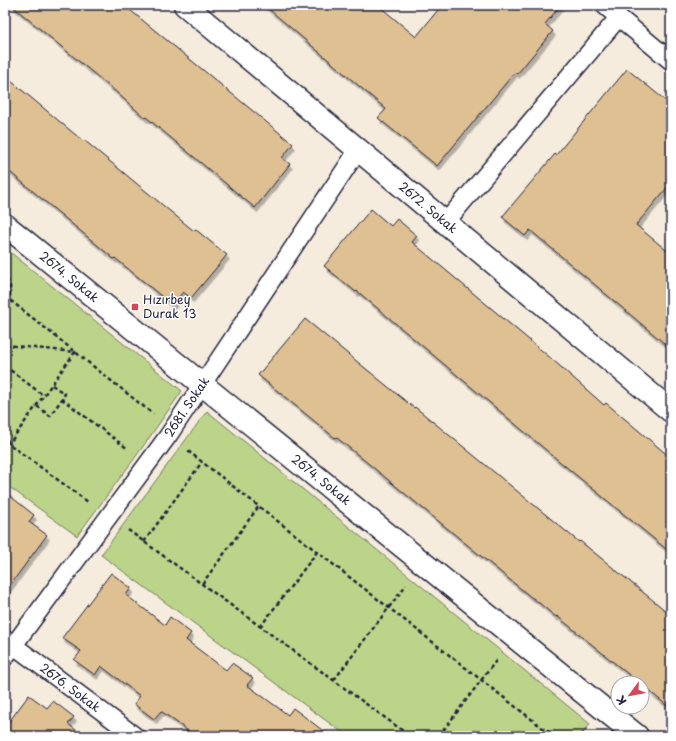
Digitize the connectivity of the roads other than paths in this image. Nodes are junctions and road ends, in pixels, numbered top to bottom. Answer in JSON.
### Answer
{"nodes":[{"id":1,"x":185,"y":5,"type":"edge"},
{"id":2,"x":604,"y":5,"type":"edge"},
{"id":3,"x":619,"y":17,"type":"junction"},
{"id":4,"x":671,"y":61,"type":"edge"},
{"id":5,"x":358,"y":150,"type":"junction"},
{"id":6,"x":445,"y":223,"type":"junction"},
{"id":7,"x":5,"y":225,"type":"edge"},
{"id":8,"x":202,"y":384,"type":"junction"},
{"id":9,"x":671,"y":411,"type":"edge"},
{"id":10,"x":8,"y":647,"type":"edge"},
{"id":11,"x":135,"y":736,"type":"edge"},
{"id":12,"x":637,"y":736,"type":"edge"}],
"edges":[{"from":1,"to":5,"type":"street","name":"2672. Sokak"},
{"from":2,"to":3,"type":"lane"},
{"from":3,"to":4,"type":"lane"},
{"from":3,"to":6,"type":"lane"},
{"from":5,"to":6,"type":"street","name":"2672. Sokak"},
{"from":5,"to":8,"type":"lane","name":"2681. Sokak"},
{"from":6,"to":9,"type":"street","name":"2672. Sokak"},
{"from":7,"to":8,"type":"street","name":"2674. Sokak"},
{"from":8,"to":10,"type":"lane","name":"2681. Sokak"},
{"from":8,"to":12,"type":"street","name":"2674. Sokak"},
{"from":10,"to":11,"type":"lane","name":"2676. Sokak"}]}
